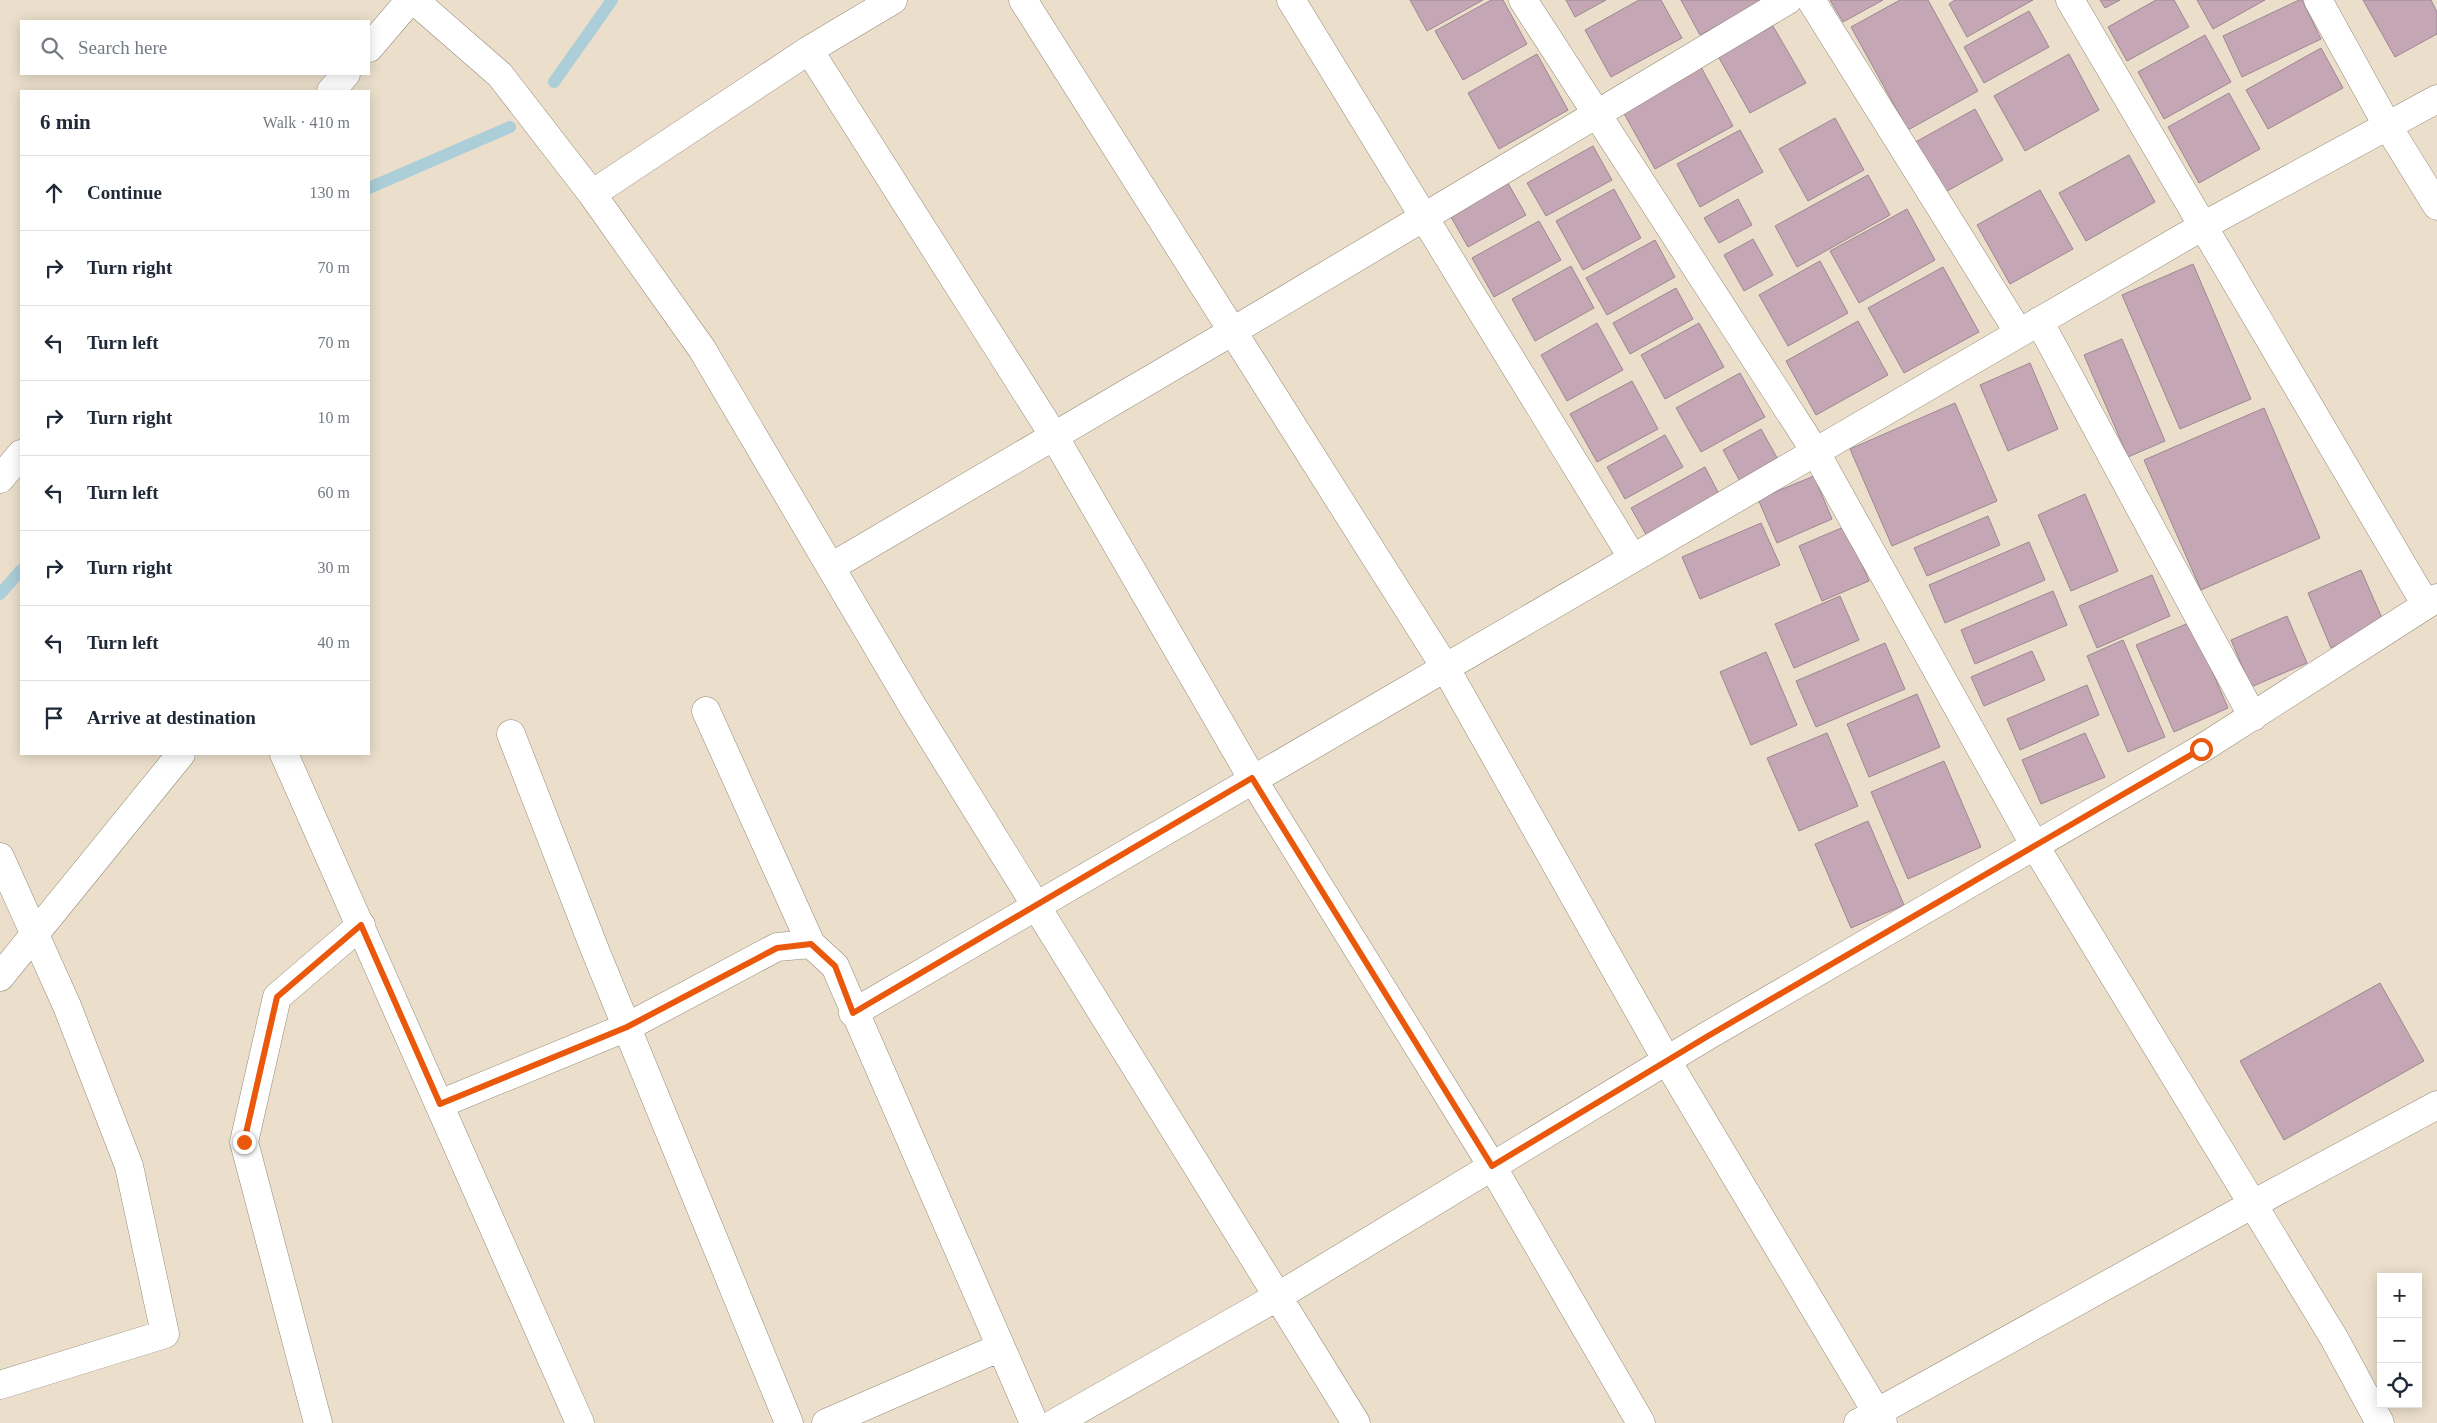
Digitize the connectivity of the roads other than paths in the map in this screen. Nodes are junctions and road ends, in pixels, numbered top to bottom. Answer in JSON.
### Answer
{"nodes":[{"id":1,"x":410,"y":0,"type":"edge"},
{"id":2,"x":414,"y":0,"type":"edge"},
{"id":3,"x":893,"y":0,"type":"edge"},
{"id":4,"x":1023,"y":0,"type":"edge"},
{"id":5,"x":1291,"y":0,"type":"edge"},
{"id":6,"x":1523,"y":0,"type":"edge"},
{"id":7,"x":1788,"y":0,"type":"edge"},
{"id":8,"x":1811,"y":0,"type":"edge"},
{"id":9,"x":2070,"y":0,"type":"edge"},
{"id":10,"x":2318,"y":0,"type":"edge"},
{"id":11,"x":370,"y":47,"type":"edge"},
{"id":12,"x":809,"y":50,"type":"junction"},
{"id":13,"x":345,"y":75,"type":"edge"},
{"id":14,"x":332,"y":90,"type":"edge"},
{"id":15,"x":2437,"y":99,"type":"edge"},
{"id":16,"x":1597,"y":115,"type":"junction"},
{"id":17,"x":2388,"y":126,"type":"junction"},
{"id":18,"x":592,"y":194,"type":"junction"},
{"id":19,"x":2437,"y":206,"type":"edge"},
{"id":20,"x":1424,"y":218,"type":"junction"},
{"id":21,"x":2203,"y":226,"type":"junction"},
{"id":22,"x":2029,"y":327,"type":"junction"},
{"id":23,"x":1233,"y":331,"type":"junction"},
{"id":24,"x":1054,"y":436,"type":"junction"},
{"id":25,"x":1815,"y":452,"type":"junction"},
{"id":26,"x":20,"y":455,"type":"edge"},
{"id":27,"x":0,"y":479,"type":"edge"},
{"id":28,"x":1632,"y":557,"type":"junction"},
{"id":29,"x":831,"y":567,"type":"junction"},
{"id":30,"x":2432,"y":602,"type":"edge"},
{"id":31,"x":1445,"y":666,"type":"junction"},
{"id":32,"x":706,"y":711,"type":"dead end"},
{"id":33,"x":2252,"y":716,"type":"junction"},
{"id":34,"x":512,"y":734,"type":"dead end"},
{"id":35,"x":180,"y":755,"type":"edge"},
{"id":36,"x":284,"y":755,"type":"edge"},
{"id":37,"x":1252,"y":778,"type":"junction"},
{"id":38,"x":2035,"y":846,"type":"junction"},
{"id":39,"x":0,"y":857,"type":"edge"},
{"id":40,"x":1036,"y":905,"type":"junction"},
{"id":41,"x":361,"y":925,"type":"junction"},
{"id":42,"x":34,"y":935,"type":"junction"},
{"id":43,"x":811,"y":944,"type":"junction"},
{"id":44,"x":0,"y":977,"type":"edge"},
{"id":45,"x":853,"y":1013,"type":"junction"},
{"id":46,"x":627,"y":1027,"type":"junction"},
{"id":47,"x":1667,"y":1061,"type":"junction"},
{"id":48,"x":440,"y":1104,"type":"junction"},
{"id":49,"x":2437,"y":1105,"type":"edge"},
{"id":50,"x":1492,"y":1166,"type":"junction"},
{"id":51,"x":2253,"y":1204,"type":"junction"},
{"id":52,"x":1277,"y":1297,"type":"junction"},
{"id":53,"x":1001,"y":1347,"type":"junction"},
{"id":54,"x":0,"y":1385,"type":"edge"},
{"id":55,"x":1873,"y":1419,"type":"edge"},
{"id":56,"x":318,"y":1423,"type":"edge"},
{"id":57,"x":580,"y":1423,"type":"edge"},
{"id":58,"x":789,"y":1423,"type":"edge"},
{"id":59,"x":826,"y":1423,"type":"edge"},
{"id":60,"x":1034,"y":1423,"type":"edge"},
{"id":61,"x":1055,"y":1423,"type":"edge"},
{"id":62,"x":1356,"y":1423,"type":"edge"},
{"id":63,"x":1641,"y":1423,"type":"edge"},
{"id":64,"x":2380,"y":1423,"type":"edge"}],
"edges":[{"from":1,"to":11,"type":"street"},
{"from":2,"to":18,"type":"street"},
{"from":3,"to":12,"type":"street"},
{"from":4,"to":23,"type":"street"},
{"from":5,"to":20,"type":"street"},
{"from":6,"to":16,"type":"street"},
{"from":7,"to":16,"type":"street"},
{"from":8,"to":22,"type":"street"},
{"from":9,"to":21,"type":"street"},
{"from":10,"to":17,"type":"street"},
{"from":12,"to":18,"type":"street"},
{"from":12,"to":24,"type":"street"},
{"from":13,"to":14,"type":"street"},
{"from":15,"to":17,"type":"street"},
{"from":16,"to":20,"type":"street"},
{"from":16,"to":25,"type":"street"},
{"from":17,"to":19,"type":"street"},
{"from":17,"to":21,"type":"street"},
{"from":18,"to":29,"type":"street"},
{"from":20,"to":23,"type":"street"},
{"from":20,"to":28,"type":"street"},
{"from":21,"to":22,"type":"street"},
{"from":21,"to":30,"type":"street"},
{"from":22,"to":25,"type":"street"},
{"from":22,"to":33,"type":"street"},
{"from":23,"to":24,"type":"street"},
{"from":23,"to":31,"type":"street"},
{"from":24,"to":29,"type":"street"},
{"from":24,"to":37,"type":"street"},
{"from":25,"to":28,"type":"street"},
{"from":25,"to":38,"type":"street"},
{"from":26,"to":27,"type":"street"},
{"from":28,"to":31,"type":"street"},
{"from":29,"to":40,"type":"street"},
{"from":30,"to":33,"type":"street"},
{"from":31,"to":37,"type":"street"},
{"from":31,"to":47,"type":"street"},
{"from":32,"to":43,"type":"street"},
{"from":33,"to":38,"type":"street"},
{"from":34,"to":46,"type":"street"},
{"from":35,"to":42,"type":"street"},
{"from":36,"to":41,"type":"street"},
{"from":37,"to":40,"type":"street"},
{"from":37,"to":50,"type":"street"},
{"from":38,"to":47,"type":"street"},
{"from":38,"to":51,"type":"street"},
{"from":39,"to":42,"type":"street"},
{"from":40,"to":45,"type":"street"},
{"from":40,"to":52,"type":"street"},
{"from":41,"to":48,"type":"street"},
{"from":41,"to":56,"type":"street"},
{"from":42,"to":44,"type":"street"},
{"from":42,"to":54,"type":"street"},
{"from":43,"to":45,"type":"street"},
{"from":43,"to":46,"type":"street"},
{"from":45,"to":53,"type":"street"},
{"from":46,"to":48,"type":"street"},
{"from":46,"to":58,"type":"street"},
{"from":47,"to":50,"type":"street"},
{"from":47,"to":55,"type":"street"},
{"from":48,"to":57,"type":"street"},
{"from":49,"to":51,"type":"street"},
{"from":50,"to":52,"type":"street"},
{"from":50,"to":63,"type":"street"},
{"from":51,"to":55,"type":"street"},
{"from":51,"to":64,"type":"street"},
{"from":52,"to":61,"type":"street"},
{"from":52,"to":62,"type":"street"},
{"from":53,"to":59,"type":"street"},
{"from":53,"to":60,"type":"street"}]}
